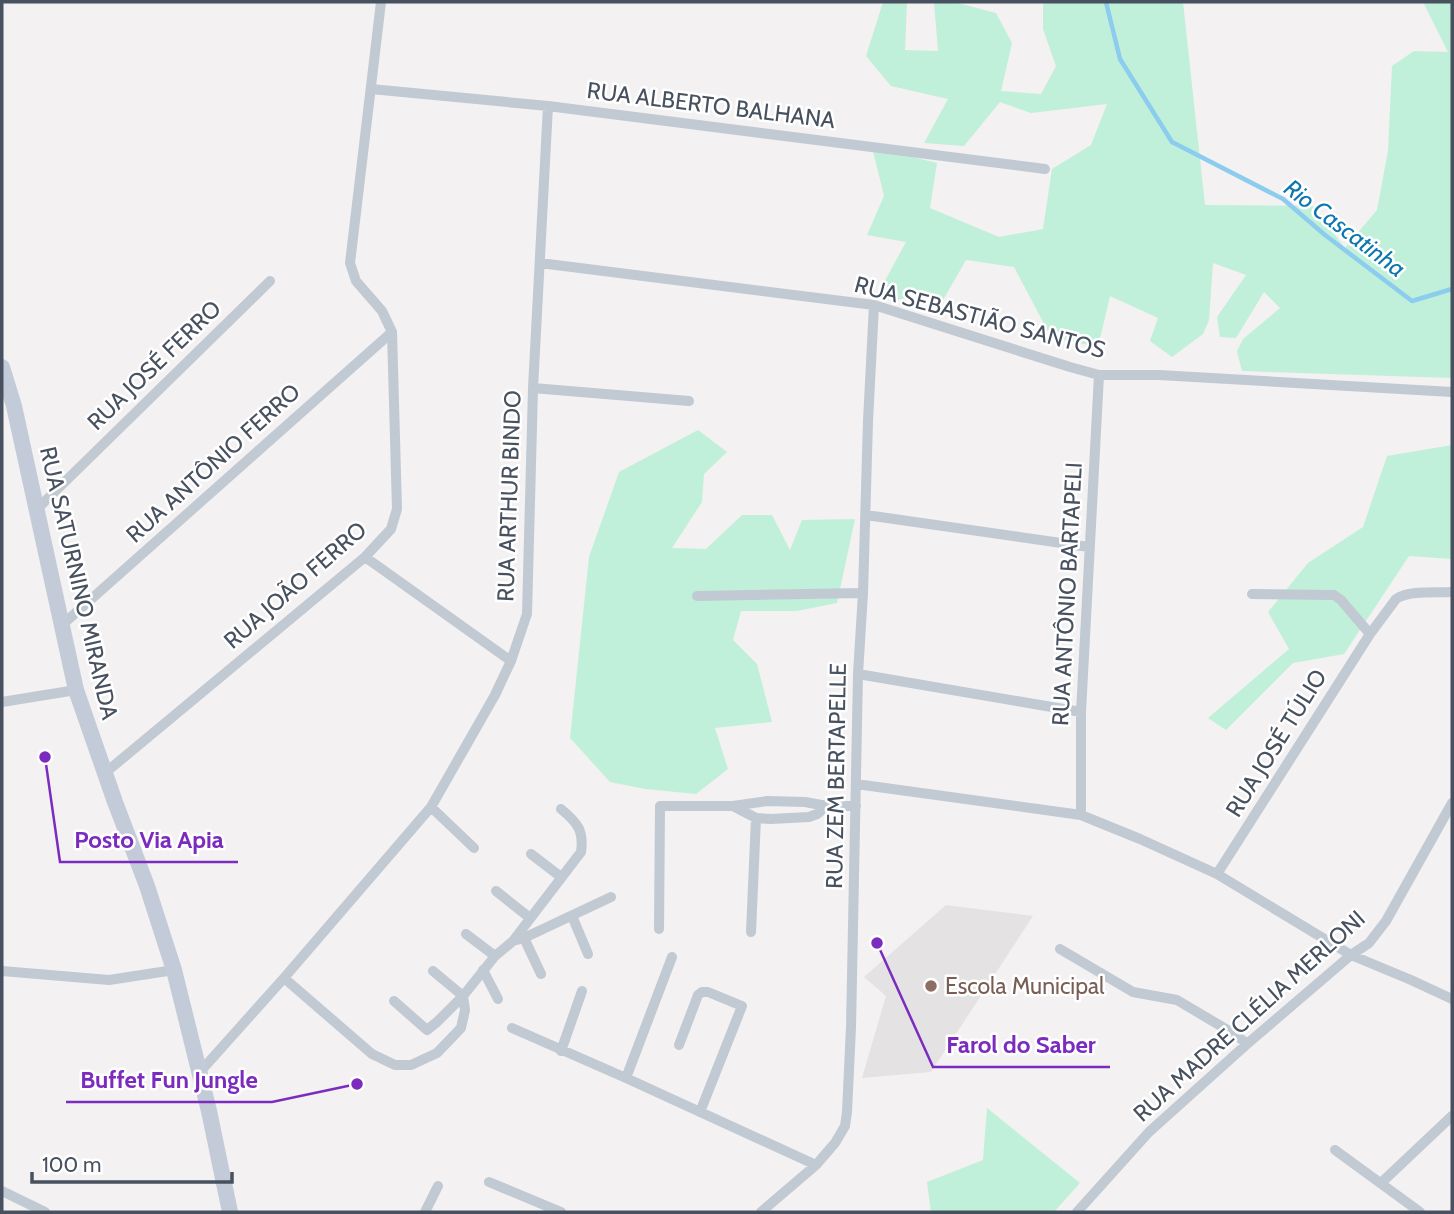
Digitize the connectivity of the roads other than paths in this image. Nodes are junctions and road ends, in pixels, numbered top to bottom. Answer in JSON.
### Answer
{"nodes":[{"id":1,"x":381,"y":2,"type":"edge"},
{"id":2,"x":371,"y":89,"type":"junction"},
{"id":3,"x":548,"y":106,"type":"junction"},
{"id":4,"x":1045,"y":169,"type":"dead end"},
{"id":5,"x":540,"y":263,"type":"junction"},
{"id":6,"x":270,"y":281,"type":"dead end"},
{"id":7,"x":874,"y":305,"type":"junction"},
{"id":8,"x":392,"y":332,"type":"junction"},
{"id":9,"x":2,"y":367,"type":"edge"},
{"id":10,"x":1099,"y":374,"type":"junction"},
{"id":11,"x":533,"y":388,"type":"junction"},
{"id":12,"x":1452,"y":392,"type":"edge"},
{"id":13,"x":689,"y":401,"type":"dead end"},
{"id":14,"x":8,"y":410,"type":"edge"},
{"id":15,"x":37,"y":509,"type":"junction"},
{"id":16,"x":866,"y":515,"type":"junction"},
{"id":17,"x":1089,"y":547,"type":"junction"},
{"id":18,"x":365,"y":556,"type":"junction"},
{"id":19,"x":1452,"y":592,"type":"edge"},
{"id":20,"x":863,"y":593,"type":"junction"},
{"id":21,"x":1252,"y":594,"type":"dead end"},
{"id":22,"x":697,"y":596,"type":"dead end"},
{"id":23,"x":62,"y":625,"type":"junction"},
{"id":24,"x":1370,"y":634,"type":"junction"},
{"id":25,"x":511,"y":661,"type":"junction"},
{"id":26,"x":858,"y":674,"type":"junction"},
{"id":27,"x":76,"y":690,"type":"junction"},
{"id":28,"x":2,"y":702,"type":"edge"},
{"id":29,"x":1081,"y":712,"type":"junction"},
{"id":30,"x":105,"y":773,"type":"junction"},
{"id":31,"x":856,"y":785,"type":"junction"},
{"id":32,"x":1452,"y":803,"type":"edge"},
{"id":33,"x":733,"y":806,"type":"junction"},
{"id":34,"x":827,"y":806,"type":"junction"},
{"id":35,"x":856,"y":806,"type":"junction"},
{"id":36,"x":430,"y":807,"type":"junction"},
{"id":37,"x":561,"y":809,"type":"dead end"},
{"id":38,"x":1082,"y":815,"type":"junction"},
{"id":39,"x":755,"y":818,"type":"junction"},
{"id":40,"x":474,"y":848,"type":"dead end"},
{"id":41,"x":531,"y":854,"type":"dead end"},
{"id":42,"x":1217,"y":874,"type":"junction"},
{"id":43,"x":561,"y":877,"type":"junction"},
{"id":44,"x":496,"y":891,"type":"dead end"},
{"id":45,"x":611,"y":897,"type":"dead end"},
{"id":46,"x":572,"y":916,"type":"junction"},
{"id":47,"x":530,"y":918,"type":"junction"},
{"id":48,"x":659,"y":929,"type":"dead end"},
{"id":49,"x":751,"y":932,"type":"dead end"},
{"id":50,"x":467,"y":934,"type":"dead end"},
{"id":51,"x":519,"y":939,"type":"junction"},
{"id":52,"x":1060,"y":949,"type":"dead end"},
{"id":53,"x":589,"y":954,"type":"dead end"},
{"id":54,"x":1351,"y":955,"type":"junction"},
{"id":55,"x":495,"y":956,"type":"junction"},
{"id":56,"x":672,"y":957,"type":"dead end"},
{"id":57,"x":174,"y":970,"type":"junction"},
{"id":58,"x":483,"y":970,"type":"junction"},
{"id":59,"x":2,"y":971,"type":"edge"},
{"id":60,"x":433,"y":971,"type":"dead end"},
{"id":61,"x":541,"y":974,"type":"dead end"},
{"id":62,"x":284,"y":978,"type":"junction"},
{"id":63,"x":582,"y":991,"type":"dead end"},
{"id":64,"x":463,"y":996,"type":"junction"},
{"id":65,"x":498,"y":999,"type":"dead end"},
{"id":66,"x":1452,"y":999,"type":"edge"},
{"id":67,"x":394,"y":1001,"type":"dead end"},
{"id":68,"x":512,"y":1028,"type":"dead end"},
{"id":69,"x":1247,"y":1044,"type":"junction"},
{"id":70,"x":679,"y":1045,"type":"dead end"},
{"id":71,"x":561,"y":1051,"type":"junction"},
{"id":72,"x":199,"y":1073,"type":"junction"},
{"id":73,"x":626,"y":1078,"type":"junction"},
{"id":74,"x":700,"y":1112,"type":"junction"},
{"id":75,"x":1452,"y":1116,"type":"edge"},
{"id":76,"x":1335,"y":1150,"type":"dead end"},
{"id":77,"x":816,"y":1164,"type":"junction"},
{"id":78,"x":489,"y":1182,"type":"dead end"},
{"id":79,"x":1381,"y":1183,"type":"junction"},
{"id":80,"x":438,"y":1186,"type":"dead end"},
{"id":81,"x":2,"y":1191,"type":"edge"},
{"id":82,"x":45,"y":1212,"type":"edge"},
{"id":83,"x":230,"y":1212,"type":"edge"},
{"id":84,"x":425,"y":1212,"type":"edge"},
{"id":85,"x":561,"y":1212,"type":"edge"},
{"id":86,"x":761,"y":1212,"type":"edge"},
{"id":87,"x":1077,"y":1212,"type":"edge"},
{"id":88,"x":1420,"y":1212,"type":"edge"}],
"edges":[{"from":1,"to":2,"type":"street"},
{"from":2,"to":3,"type":"street","name":"RUA ALBERTO BALHANA"},
{"from":2,"to":8,"type":"street"},
{"from":3,"to":4,"type":"street","name":"RUA ALBERTO BALHANA"},
{"from":3,"to":5,"type":"street","name":"RUA ARTHUR BINDO"},
{"from":5,"to":7,"type":"street","name":"RUA SEBASTIÃO SANTOS"},
{"from":5,"to":11,"type":"street","name":"RUA ARTHUR BINDO"},
{"from":6,"to":15,"type":"street","name":"RUA JOSÉ FERRO"},
{"from":7,"to":10,"type":"street","name":"RUA SEBASTIÃO SANTOS"},
{"from":7,"to":16,"type":"street","name":"RUA ZEM BERTAPELLE"},
{"from":8,"to":18,"type":"street","name":"RUA JOÃO FERRO"},
{"from":8,"to":23,"type":"street","name":"RUA ANTÔNIO FERRO"},
{"from":9,"to":14,"type":"main road","name":"RUA SATURNINO MIRANDA"},
{"from":10,"to":12,"type":"street","name":"RUA SEBASTIÃO SANTOS"},
{"from":10,"to":17,"type":"street","name":"RUA ANTÔNIO BARTAPELI"},
{"from":11,"to":13,"type":"street"},
{"from":11,"to":25,"type":"street","name":"RUA ARTHUR BINDO"},
{"from":14,"to":15,"type":"main road","name":"RUA SATURNINO MIRANDA"},
{"from":15,"to":23,"type":"main road","name":"RUA SATURNINO MIRANDA"},
{"from":16,"to":17,"type":"street"},
{"from":16,"to":20,"type":"street","name":"RUA ZEM BERTAPELLE"},
{"from":17,"to":29,"type":"street","name":"RUA ANTÔNIO BARTAPELI"},
{"from":18,"to":25,"type":"street"},
{"from":18,"to":30,"type":"street","name":"RUA JOÃO FERRO"},
{"from":19,"to":24,"type":"street","name":"RUA JOSÉ TÚLIO"},
{"from":20,"to":22,"type":"street"},
{"from":20,"to":26,"type":"street","name":"RUA ZEM BERTAPELLE"},
{"from":21,"to":24,"type":"street"},
{"from":23,"to":27,"type":"main road","name":"RUA SATURNINO MIRANDA"},
{"from":24,"to":42,"type":"street","name":"RUA JOSÉ TÚLIO"},
{"from":25,"to":36,"type":"street","name":"RUA ARTHUR BINDO"},
{"from":26,"to":29,"type":"street"},
{"from":26,"to":31,"type":"street","name":"RUA ZEM BERTAPELLE"},
{"from":27,"to":28,"type":"street"},
{"from":27,"to":30,"type":"main road","name":"RUA SATURNINO MIRANDA"},
{"from":29,"to":38,"type":"street","name":"RUA ANTÔNIO BARTAPELI"},
{"from":30,"to":57,"type":"main road","name":"RUA SATURNINO MIRANDA"},
{"from":31,"to":35,"type":"street","name":"RUA ZEM BERTAPELLE"},
{"from":31,"to":38,"type":"street"},
{"from":32,"to":54,"type":"street","name":"RUA MADRE CLÉLIA MERLONI"},
{"from":33,"to":34,"type":"street"},
{"from":33,"to":39,"type":"street"},
{"from":33,"to":48,"type":"street"},
{"from":34,"to":35,"type":"street"},
{"from":34,"to":39,"type":"street"},
{"from":35,"to":77,"type":"street","name":"RUA ZEM BERTAPELLE"},
{"from":36,"to":40,"type":"street"},
{"from":36,"to":62,"type":"street","name":"RUA ARTHUR BINDO"},
{"from":37,"to":43,"type":"street"},
{"from":38,"to":42,"type":"street"},
{"from":39,"to":49,"type":"street"},
{"from":41,"to":43,"type":"street"},
{"from":42,"to":54,"type":"street"},
{"from":43,"to":47,"type":"street"},
{"from":44,"to":47,"type":"street"},
{"from":45,"to":46,"type":"street"},
{"from":46,"to":51,"type":"street"},
{"from":46,"to":53,"type":"street"},
{"from":47,"to":51,"type":"street"},
{"from":50,"to":55,"type":"street"},
{"from":51,"to":55,"type":"street"},
{"from":51,"to":61,"type":"street"},
{"from":52,"to":69,"type":"street"},
{"from":54,"to":66,"type":"street"},
{"from":54,"to":69,"type":"street","name":"RUA MADRE CLÉLIA MERLONI"},
{"from":55,"to":58,"type":"street"},
{"from":56,"to":73,"type":"street"},
{"from":57,"to":59,"type":"street"},
{"from":57,"to":72,"type":"main road","name":"RUA SATURNINO MIRANDA"},
{"from":58,"to":64,"type":"street"},
{"from":58,"to":65,"type":"street"},
{"from":60,"to":64,"type":"street"},
{"from":62,"to":64,"type":"street"},
{"from":62,"to":72,"type":"street","name":"RUA ARTHUR BINDO"},
{"from":63,"to":71,"type":"street"},
{"from":64,"to":67,"type":"street"},
{"from":68,"to":71,"type":"street"},
{"from":69,"to":87,"type":"street","name":"RUA MADRE CLÉLIA MERLONI"},
{"from":70,"to":74,"type":"street"},
{"from":71,"to":73,"type":"street"},
{"from":72,"to":83,"type":"main road","name":"RUA SATURNINO MIRANDA"},
{"from":73,"to":74,"type":"street"},
{"from":74,"to":77,"type":"street"},
{"from":75,"to":79,"type":"street"},
{"from":76,"to":79,"type":"street"},
{"from":77,"to":86,"type":"street","name":"RUA ZEM BERTAPELLE"},
{"from":78,"to":85,"type":"street"},
{"from":79,"to":88,"type":"street"},
{"from":80,"to":84,"type":"street"},
{"from":81,"to":82,"type":"street"}]}
